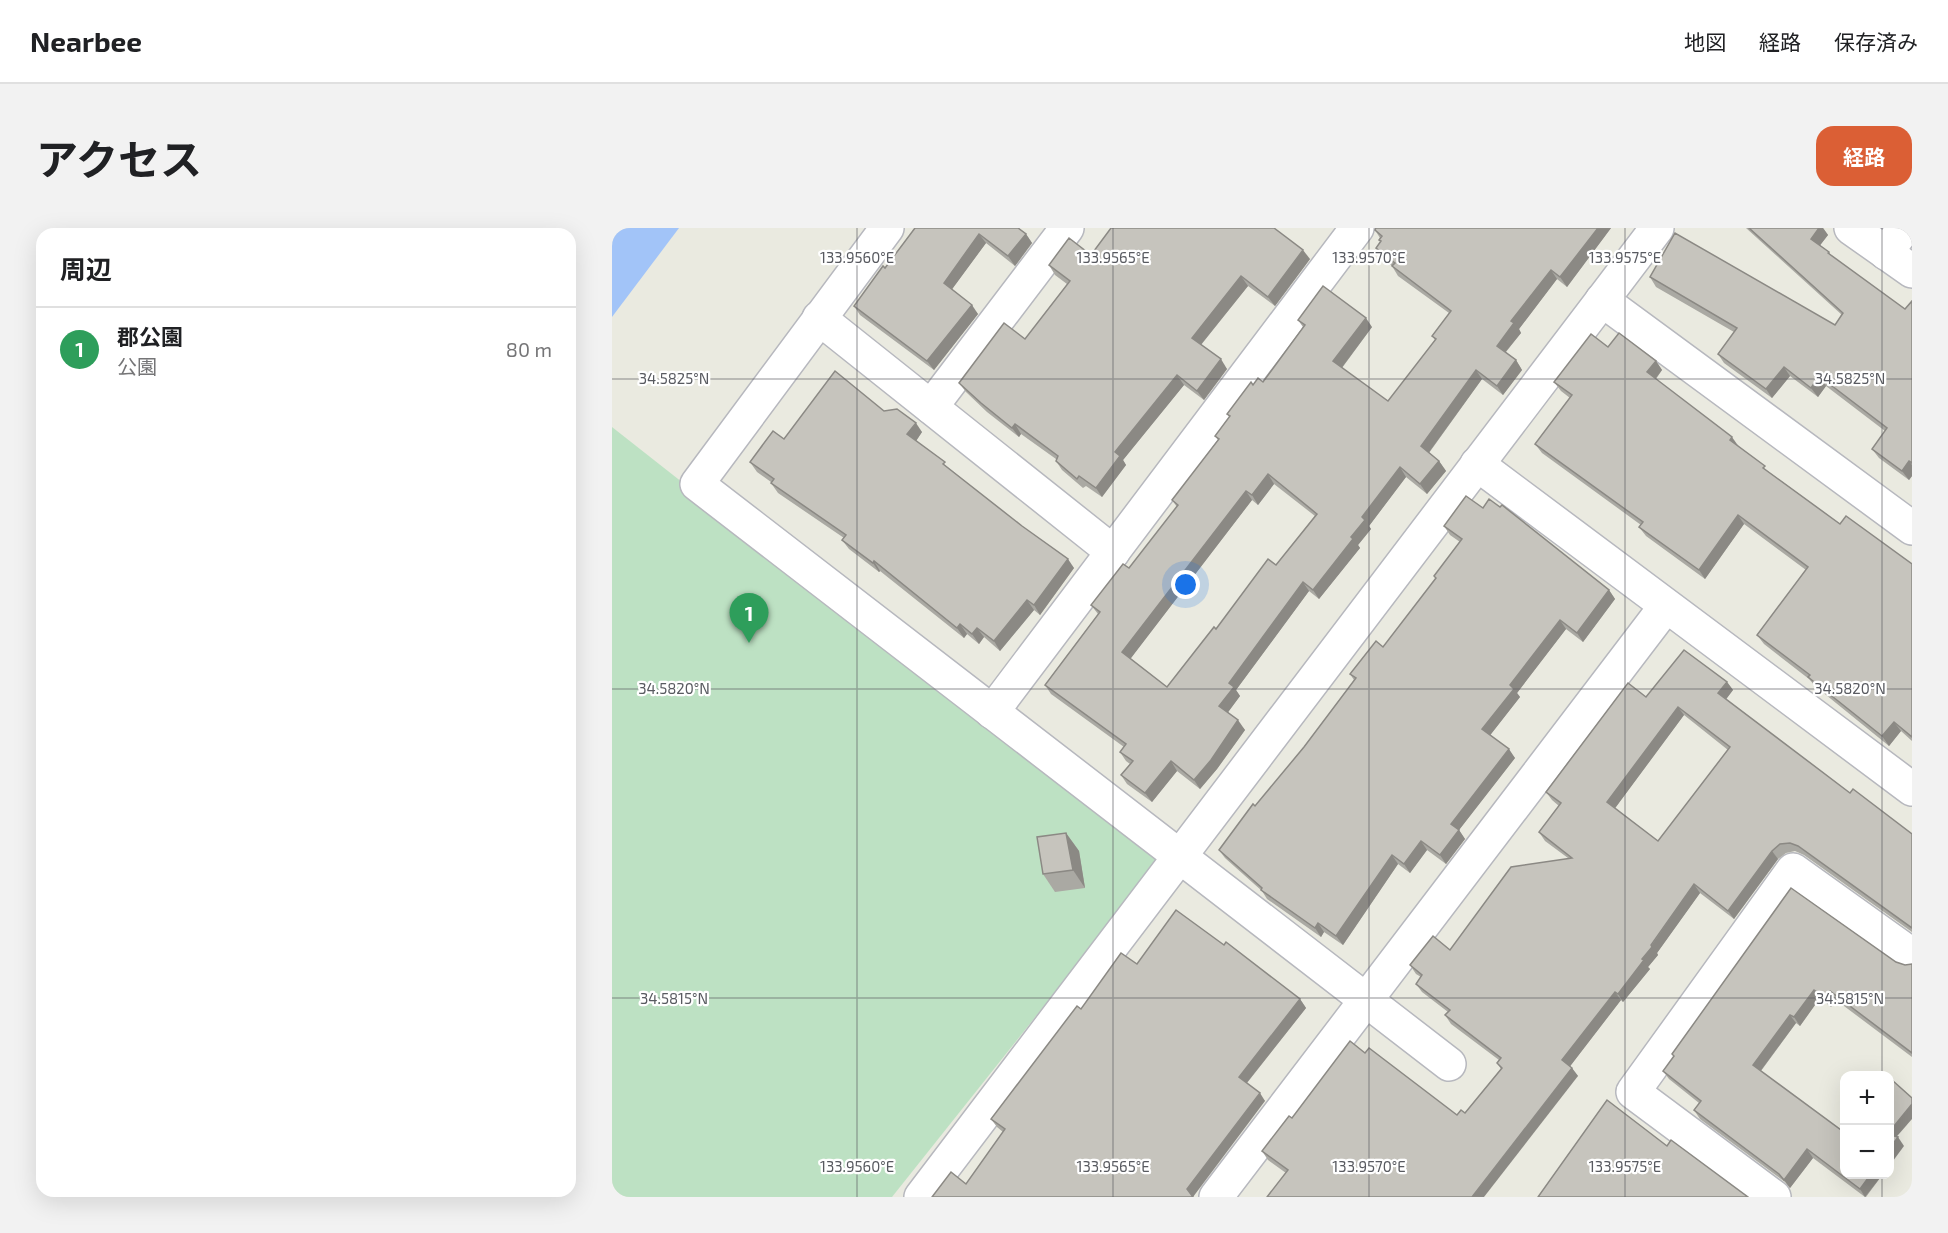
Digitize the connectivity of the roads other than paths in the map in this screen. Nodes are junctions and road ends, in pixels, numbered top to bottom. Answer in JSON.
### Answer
{"nodes":[{"id":1,"x":887,"y":228,"type":"edge"},
{"id":2,"x":1067,"y":228,"type":"edge"},
{"id":3,"x":1357,"y":228,"type":"edge"},
{"id":4,"x":1657,"y":228,"type":"edge"},
{"id":5,"x":1851,"y":228,"type":"edge"},
{"id":6,"x":1895,"y":240,"type":"edge"},
{"id":7,"x":1912,"y":272,"type":"edge"},
{"id":8,"x":1602,"y":300,"type":"junction"},
{"id":9,"x":819,"y":318,"type":"junction"},
{"id":10,"x":931,"y":407,"type":"junction"},
{"id":11,"x":1477,"y":465,"type":"junction"},
{"id":12,"x":1912,"y":528,"type":"edge"},
{"id":13,"x":1113,"y":552,"type":"junction"},
{"id":14,"x":1666,"y":606,"type":"junction"},
{"id":15,"x":992,"y":712,"type":"junction"},
{"id":16,"x":1912,"y":789,"type":"edge"},
{"id":17,"x":1179,"y":857,"type":"junction"},
{"id":18,"x":1912,"y":955,"type":"edge"},
{"id":19,"x":1366,"y":1000,"type":"junction"},
{"id":20,"x":1449,"y":1064,"type":"dead end"},
{"id":21,"x":921,"y":1197,"type":"edge"},
{"id":22,"x":1216,"y":1197,"type":"edge"},
{"id":23,"x":1774,"y":1197,"type":"edge"}],
"edges":[{"from":1,"to":9,"type":"street"},
{"from":2,"to":10,"type":"street"},
{"from":3,"to":13,"type":"street"},
{"from":4,"to":8,"type":"street"},
{"from":5,"to":6,"type":"street"},
{"from":6,"to":7,"type":"street"},
{"from":8,"to":11,"type":"street"},
{"from":8,"to":12,"type":"street"},
{"from":9,"to":10,"type":"street"},
{"from":9,"to":15,"type":"street"},
{"from":10,"to":13,"type":"street"},
{"from":11,"to":14,"type":"street"},
{"from":11,"to":17,"type":"street"},
{"from":13,"to":15,"type":"street"},
{"from":14,"to":16,"type":"street"},
{"from":14,"to":19,"type":"street"},
{"from":15,"to":17,"type":"street"},
{"from":17,"to":19,"type":"street"},
{"from":17,"to":21,"type":"street"},
{"from":18,"to":23,"type":"street"},
{"from":19,"to":20,"type":"street"},
{"from":19,"to":22,"type":"street"}]}
